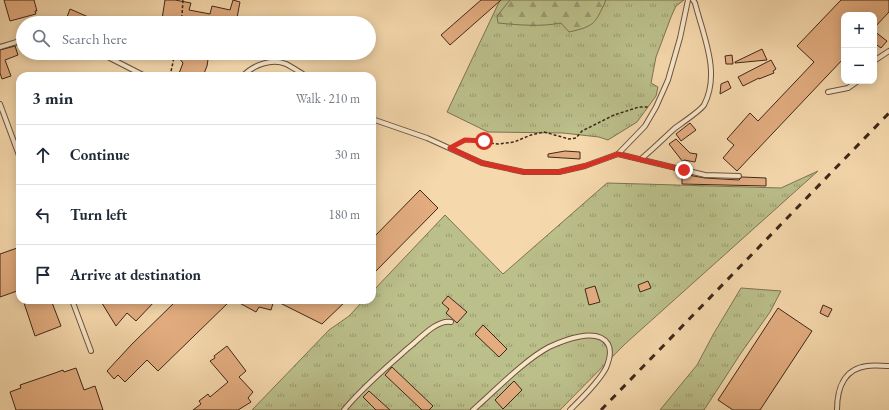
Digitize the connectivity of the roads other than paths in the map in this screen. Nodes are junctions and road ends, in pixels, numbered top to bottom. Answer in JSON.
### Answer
{"nodes":[{"id":1,"x":688,"y":0,"type":"edge"},
{"id":2,"x":693,"y":0,"type":"edge"},
{"id":3,"x":16,"y":42,"type":"edge"},
{"id":4,"x":0,"y":47,"type":"edge"},
{"id":5,"x":889,"y":51,"type":"edge"},
{"id":6,"x":877,"y":59,"type":"edge"},
{"id":7,"x":114,"y":60,"type":"edge"},
{"id":8,"x":137,"y":72,"type":"edge"},
{"id":9,"x":246,"y":72,"type":"edge"},
{"id":10,"x":300,"y":72,"type":"edge"},
{"id":11,"x":854,"y":84,"type":"edge"},
{"id":12,"x":828,"y":92,"type":"dead end"},
{"id":13,"x":0,"y":104,"type":"edge"},
{"id":14,"x":376,"y":121,"type":"edge"},
{"id":15,"x":16,"y":147,"type":"edge"},
{"id":16,"x":618,"y":154,"type":"junction"},
{"id":17,"x":641,"y":159,"type":"junction"},
{"id":18,"x":739,"y":176,"type":"dead end"},
{"id":19,"x":73,"y":304,"type":"edge"},
{"id":20,"x":451,"y":322,"type":"dead end"},
{"id":21,"x":91,"y":351,"type":"dead end"},
{"id":22,"x":889,"y":366,"type":"edge"},
{"id":23,"x":344,"y":410,"type":"edge"},
{"id":24,"x":473,"y":410,"type":"edge"},
{"id":25,"x":570,"y":410,"type":"edge"},
{"id":26,"x":836,"y":410,"type":"edge"}],
"edges":[{"from":1,"to":16,"type":"lane"},
{"from":2,"to":17,"type":"lane"},
{"from":3,"to":4,"type":"lane"},
{"from":5,"to":6,"type":"lane"},
{"from":7,"to":8,"type":"lane"},
{"from":9,"to":10,"type":"lane"},
{"from":11,"to":12,"type":"lane"},
{"from":13,"to":15,"type":"lane"},
{"from":14,"to":16,"type":"lane"},
{"from":16,"to":17,"type":"lane"},
{"from":17,"to":18,"type":"lane"},
{"from":19,"to":21,"type":"lane"},
{"from":20,"to":23,"type":"lane"},
{"from":22,"to":26,"type":"lane"},
{"from":24,"to":25,"type":"lane"}]}
